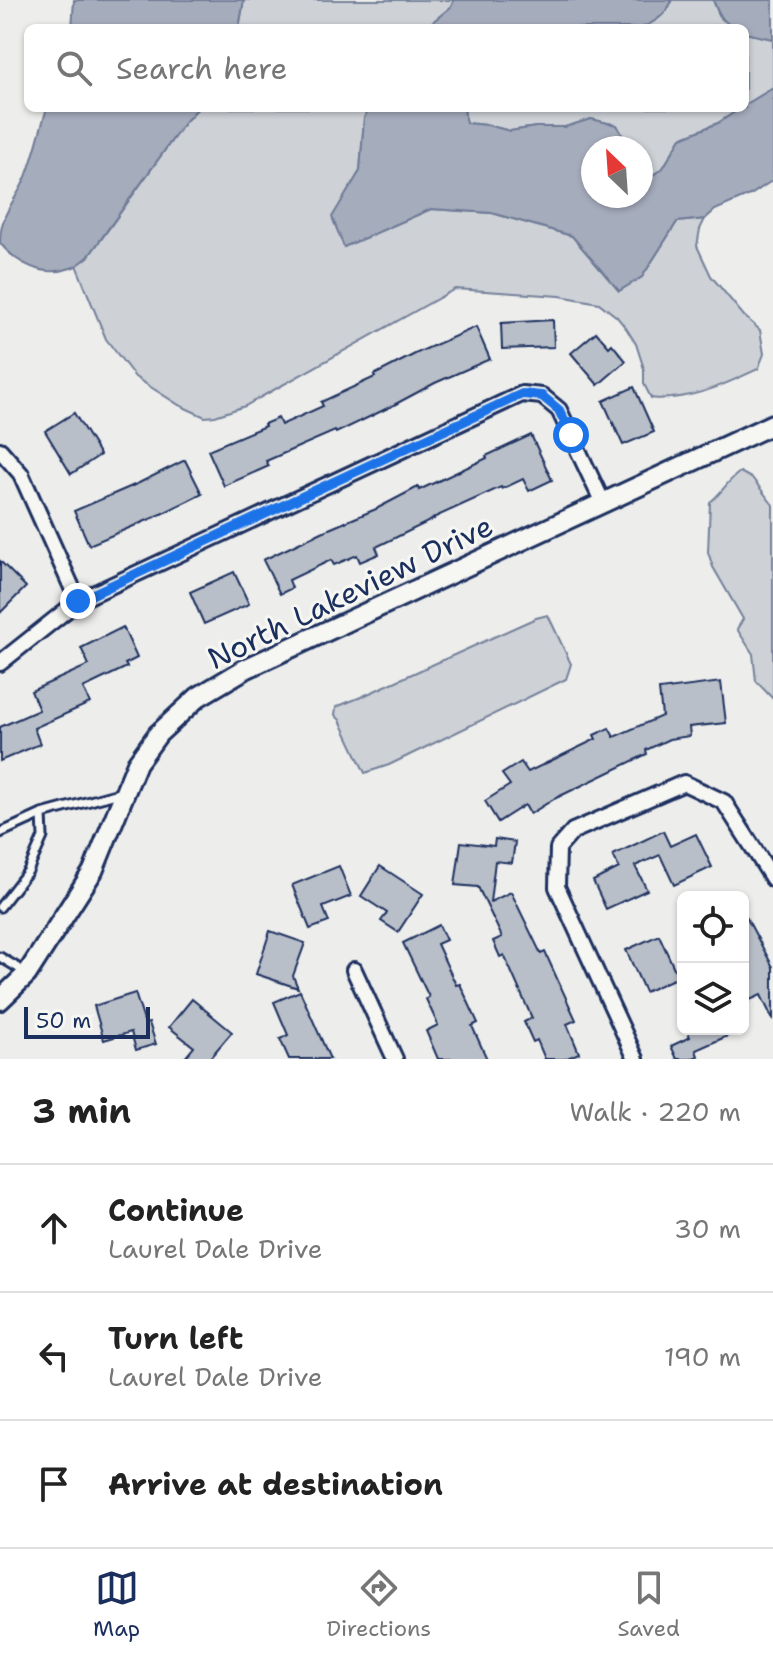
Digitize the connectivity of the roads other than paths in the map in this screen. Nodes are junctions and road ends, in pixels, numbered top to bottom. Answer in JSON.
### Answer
{"nodes":[{"id":1,"x":773,"y":424,"type":"edge"},
{"id":2,"x":0,"y":450,"type":"edge"},
{"id":3,"x":603,"y":503,"type":"junction"},
{"id":4,"x":78,"y":601,"type":"junction"},
{"id":5,"x":0,"y":663,"type":"edge"},
{"id":6,"x":126,"y":791,"type":"junction"},
{"id":7,"x":42,"y":814,"type":"junction"},
{"id":8,"x":0,"y":833,"type":"edge"},
{"id":9,"x":773,"y":879,"type":"edge"},
{"id":10,"x":0,"y":907,"type":"edge"},
{"id":11,"x":1,"y":959,"type":"edge"},
{"id":12,"x":354,"y":970,"type":"dead end"},
{"id":13,"x":27,"y":974,"type":"junction"},
{"id":14,"x":0,"y":1000,"type":"edge"},
{"id":15,"x":395,"y":1059,"type":"edge"},
{"id":16,"x":636,"y":1059,"type":"edge"}],
"edges":[{"from":1,"to":3,"type":"street","name":"North Lakeview Drive"},
{"from":2,"to":4,"type":"street"},
{"from":3,"to":4,"type":"street"},
{"from":3,"to":6,"type":"street","name":"North Lakeview Drive"},
{"from":4,"to":5,"type":"street"},
{"from":6,"to":7,"type":"lane"},
{"from":6,"to":13,"type":"street","name":"North Lakeview Drive"},
{"from":7,"to":8,"type":"lane"},
{"from":7,"to":10,"type":"lane"},
{"from":9,"to":16,"type":"street"},
{"from":11,"to":13,"type":"lane"},
{"from":12,"to":15,"type":"street"},
{"from":13,"to":14,"type":"street","name":"North Lakeview Drive"}]}
